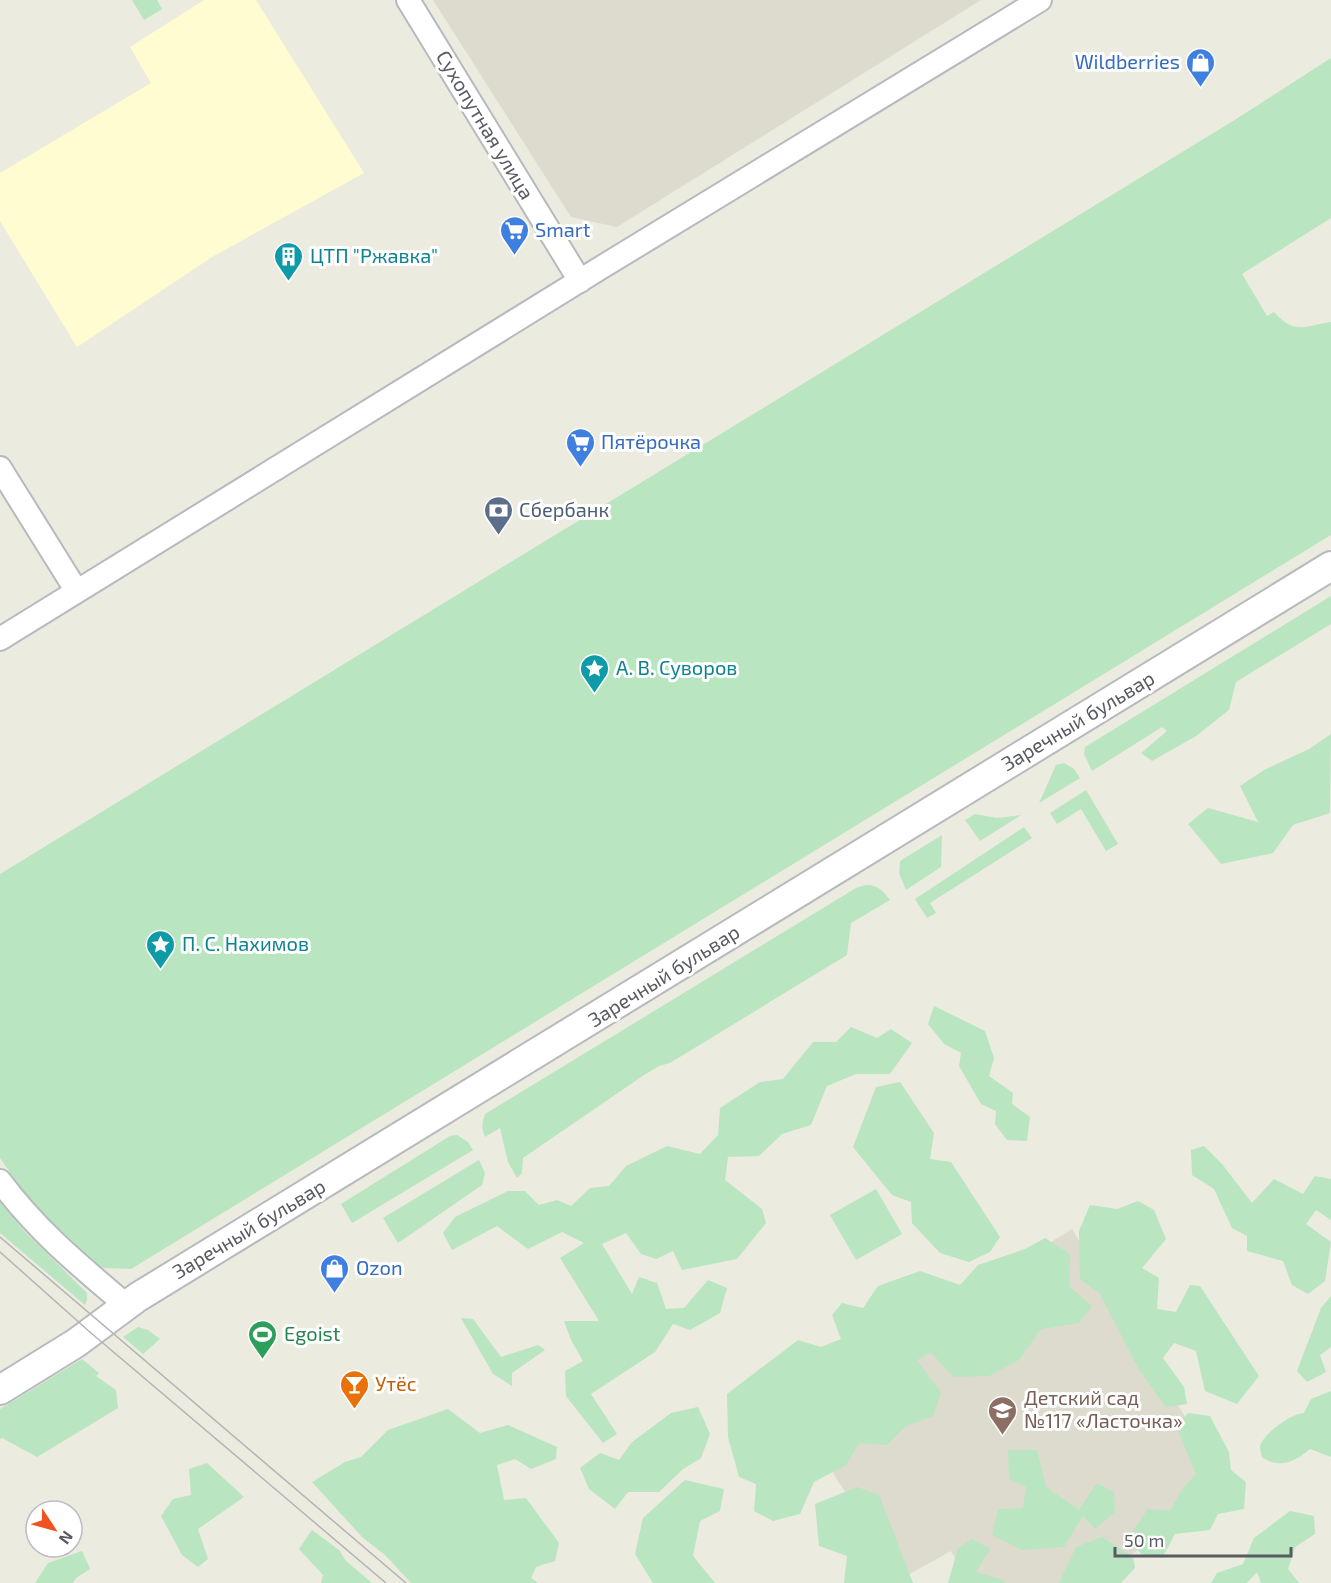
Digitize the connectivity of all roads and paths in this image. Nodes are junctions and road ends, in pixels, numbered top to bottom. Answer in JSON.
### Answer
{"nodes":[{"id":1,"x":408,"y":0,"type":"edge"},
{"id":2,"x":1040,"y":0,"type":"edge"},
{"id":3,"x":580,"y":281,"type":"junction"},
{"id":4,"x":0,"y":468,"type":"edge"},
{"id":5,"x":1331,"y":566,"type":"edge"},
{"id":6,"x":76,"y":590,"type":"junction"},
{"id":7,"x":0,"y":639,"type":"edge"},
{"id":8,"x":0,"y":1181,"type":"edge"},
{"id":9,"x":126,"y":1305,"type":"junction"},
{"id":10,"x":0,"y":1390,"type":"edge"}],
"edges":[{"from":1,"to":3,"type":"street","name":"Сухопутная улица"},
{"from":2,"to":3,"type":"street"},
{"from":3,"to":6,"type":"street"},
{"from":4,"to":6,"type":"street"},
{"from":5,"to":9,"type":"street","name":"Заречный бульвар"},
{"from":6,"to":7,"type":"street"},
{"from":8,"to":9,"type":"street"},
{"from":9,"to":10,"type":"street","name":"Заречный бульвар"}]}
